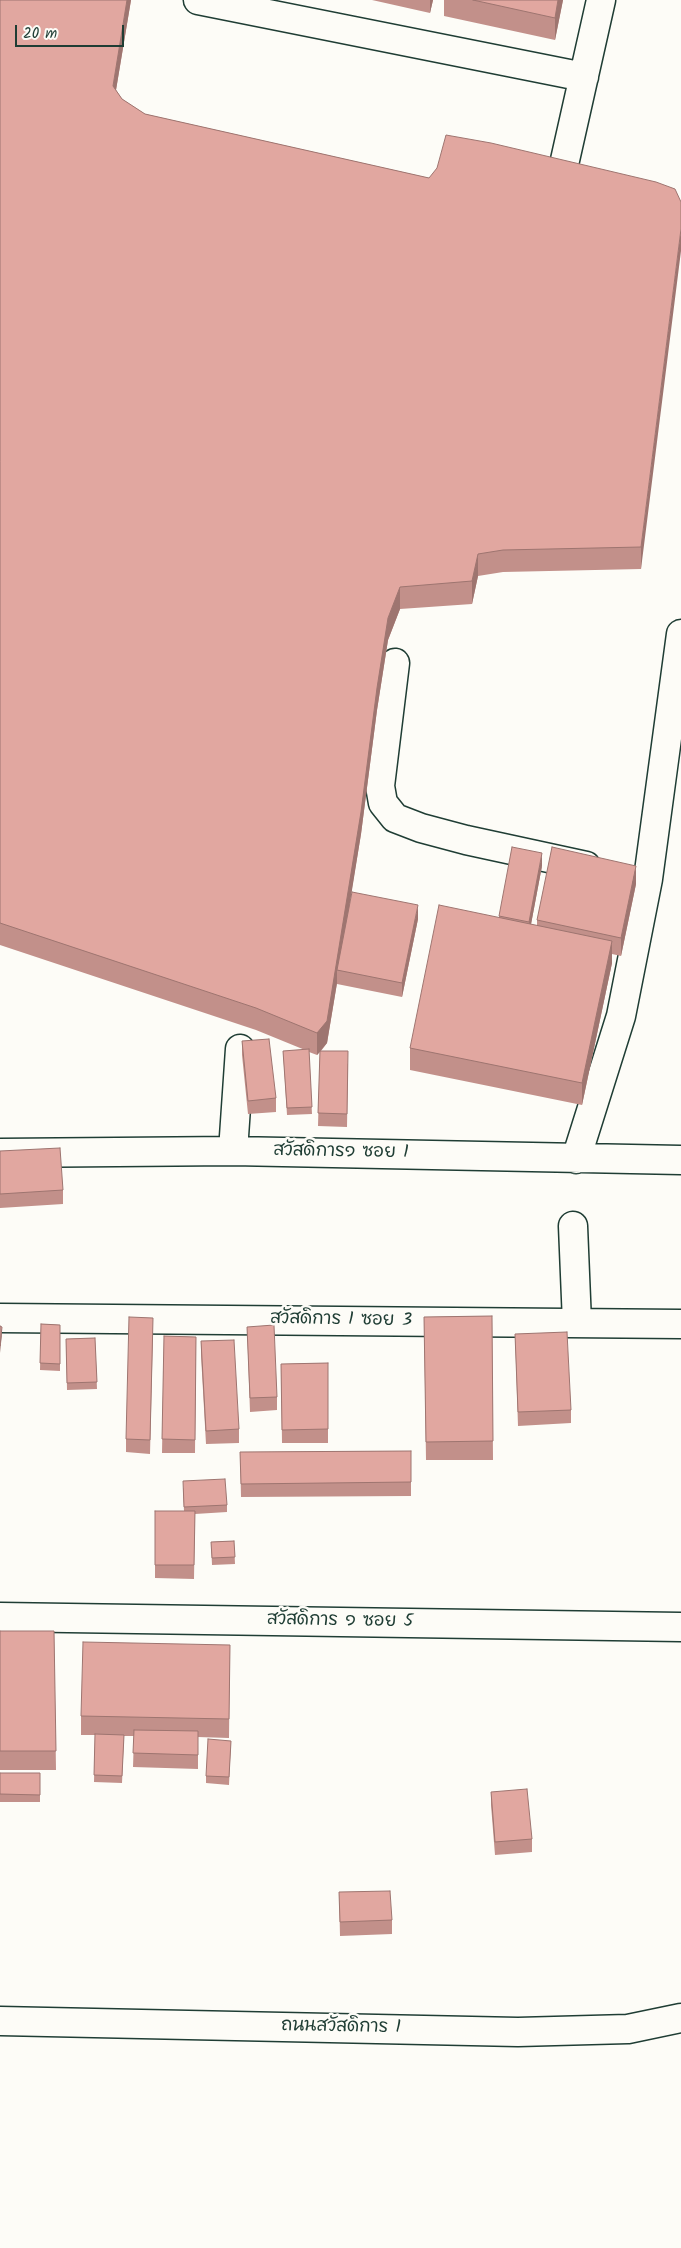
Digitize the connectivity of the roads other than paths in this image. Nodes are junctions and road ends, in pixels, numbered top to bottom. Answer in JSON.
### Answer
{"nodes":[{"id":1,"x":198,"y":0,"type":"edge"},
{"id":2,"x":601,"y":0,"type":"edge"},
{"id":3,"x":584,"y":77,"type":"junction"},
{"id":4,"x":564,"y":169,"type":"edge"},
{"id":5,"x":681,"y":634,"type":"edge"},
{"id":6,"x":395,"y":663,"type":"dead end"},
{"id":7,"x":648,"y":879,"type":"junction"},
{"id":8,"x":240,"y":1049,"type":"edge"},
{"id":9,"x":233,"y":1151,"type":"junction"},
{"id":10,"x":0,"y":1153,"type":"edge"},
{"id":11,"x":576,"y":1159,"type":"junction"},
{"id":12,"x":681,"y":1160,"type":"edge"},
{"id":13,"x":573,"y":1226,"type":"dead end"},
{"id":14,"x":0,"y":1318,"type":"edge"},
{"id":15,"x":577,"y":1323,"type":"junction"},
{"id":16,"x":681,"y":1324,"type":"edge"},
{"id":17,"x":0,"y":1618,"type":"edge"},
{"id":18,"x":681,"y":1627,"type":"edge"},
{"id":19,"x":681,"y":2018,"type":"edge"},
{"id":20,"x":0,"y":2020,"type":"edge"}],
"edges":[{"from":1,"to":3,"type":"street"},
{"from":2,"to":3,"type":"street"},
{"from":3,"to":4,"type":"street"},
{"from":5,"to":7,"type":"street"},
{"from":6,"to":7,"type":"street"},
{"from":7,"to":11,"type":"street"},
{"from":8,"to":9,"type":"street"},
{"from":9,"to":10,"type":"street","name":"สวัสดิการ๑ ซอย 1"},
{"from":9,"to":11,"type":"street","name":"สวัสดิการ๑ ซอย 1"},
{"from":11,"to":12,"type":"street","name":"สวัสดิการ๑ ซอย 1"},
{"from":13,"to":15,"type":"street"},
{"from":14,"to":15,"type":"street","name":"สวัสดิการ 1 ซอย 3"},
{"from":15,"to":16,"type":"street","name":"สวัสดิการ 1 ซอย 3"},
{"from":17,"to":18,"type":"street","name":"สวัสดิการ ๑ ซอย 5"},
{"from":19,"to":20,"type":"street","name":"ถนนสวัสดิการ 1"}]}
